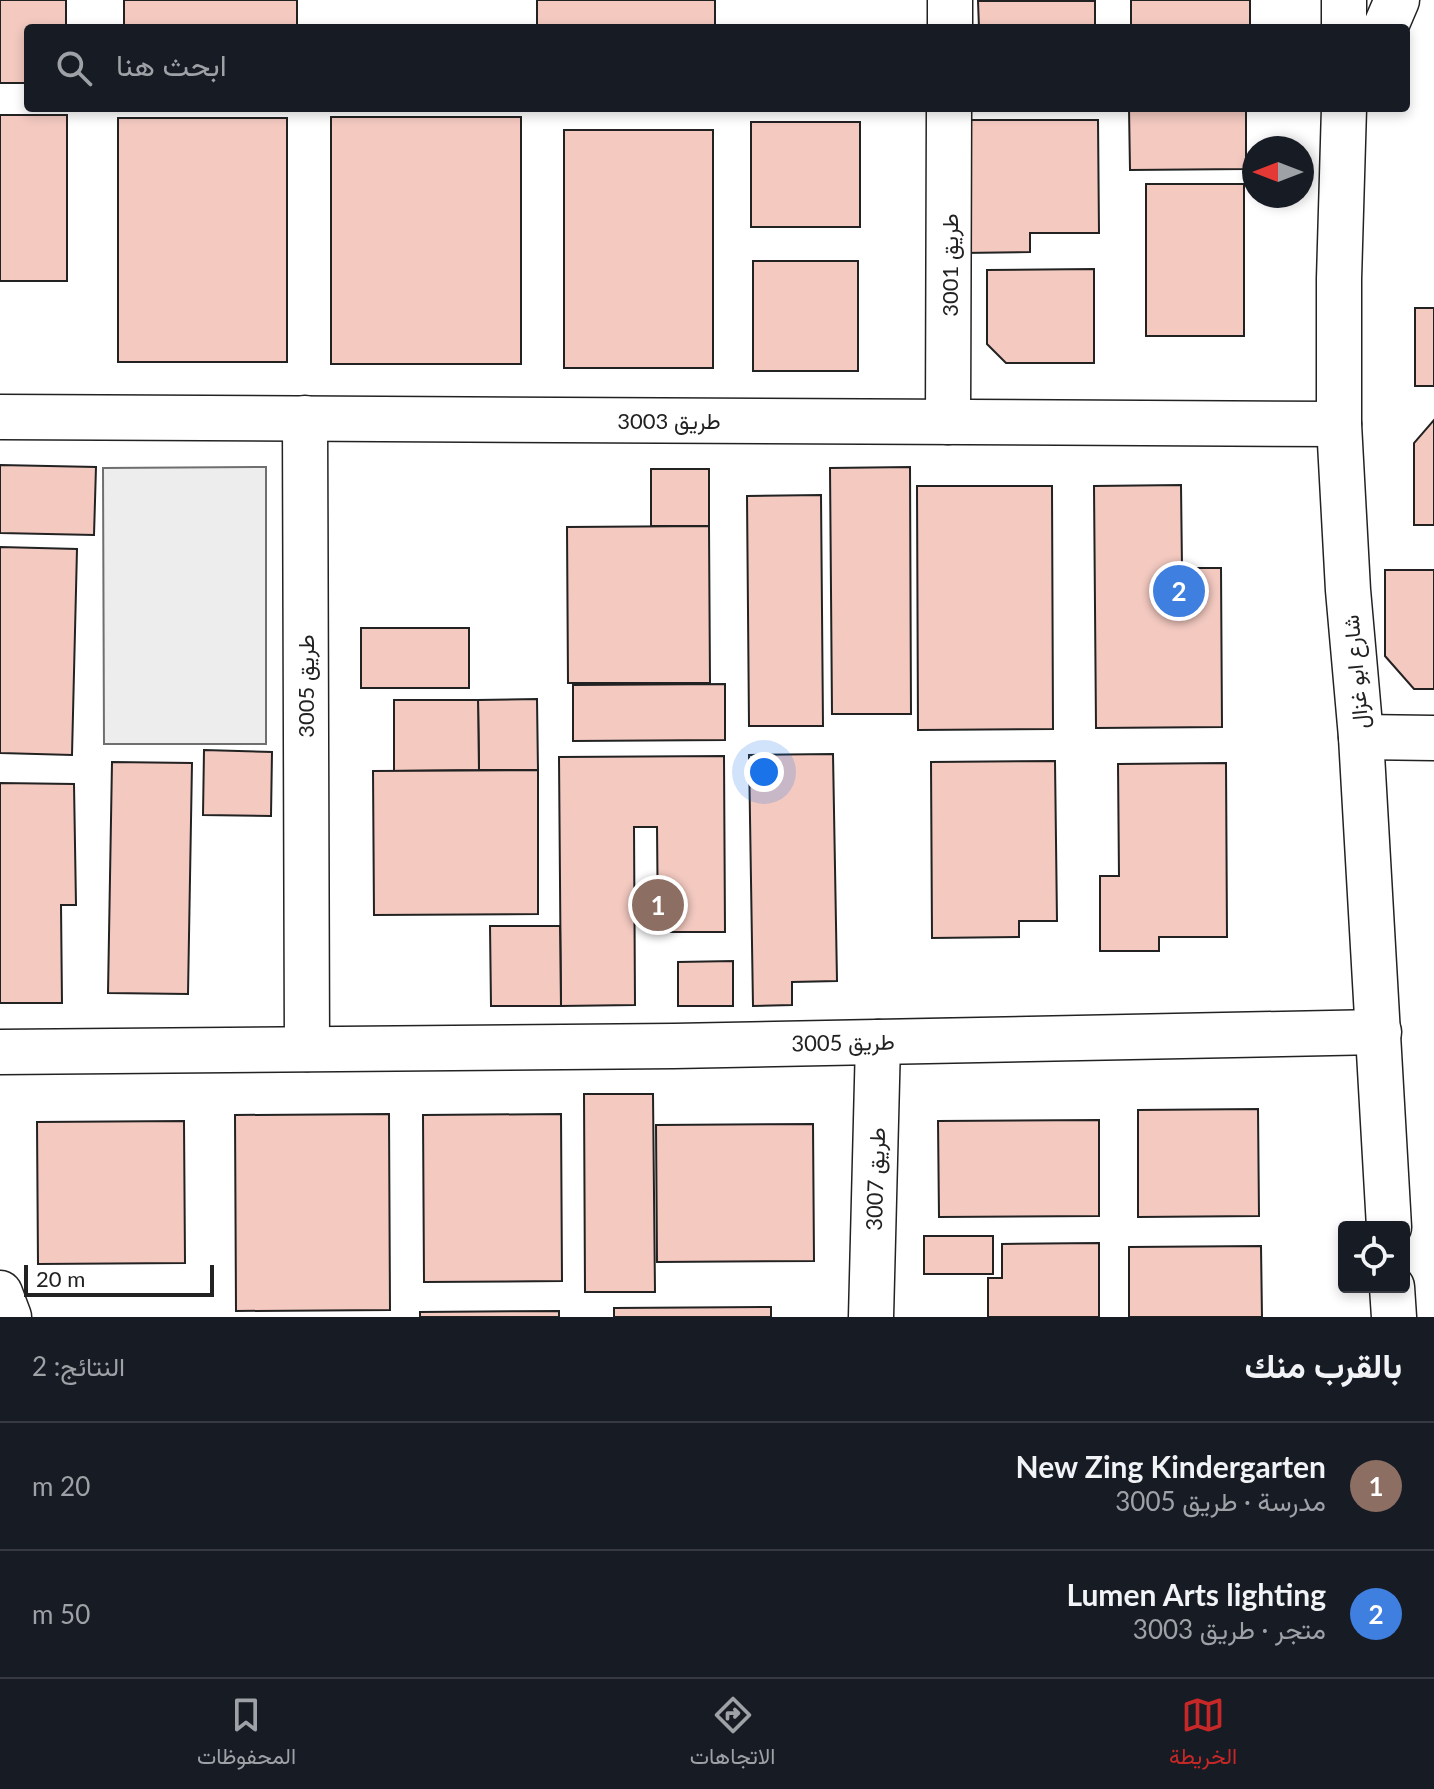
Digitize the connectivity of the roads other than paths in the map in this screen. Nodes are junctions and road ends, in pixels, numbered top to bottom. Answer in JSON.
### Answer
{"nodes":[{"id":1,"x":950,"y":0,"type":"edge"},
{"id":2,"x":1344,"y":0,"type":"edge"},
{"id":3,"x":1397,"y":0,"type":"edge"},
{"id":4,"x":950,"y":24,"type":"edge"},
{"id":5,"x":1344,"y":24,"type":"edge"},
{"id":6,"x":1387,"y":24,"type":"edge"},
{"id":7,"x":949,"y":112,"type":"edge"},
{"id":8,"x":1345,"y":112,"type":"edge"},
{"id":9,"x":0,"y":417,"type":"edge"},
{"id":10,"x":305,"y":418,"type":"junction"},
{"id":11,"x":948,"y":422,"type":"junction"},
{"id":12,"x":1339,"y":424,"type":"junction"},
{"id":13,"x":1361,"y":737,"type":"junction"},
{"id":14,"x":1434,"y":738,"type":"edge"},
{"id":15,"x":1379,"y":1032,"type":"junction"},
{"id":16,"x":878,"y":1042,"type":"junction"},
{"id":17,"x":307,"y":1049,"type":"junction"},
{"id":18,"x":0,"y":1052,"type":"edge"},
{"id":19,"x":1389,"y":1221,"type":"edge"},
{"id":20,"x":0,"y":1293,"type":"edge"},
{"id":21,"x":1392,"y":1293,"type":"edge"},
{"id":22,"x":9,"y":1317,"type":"edge"},
{"id":23,"x":871,"y":1317,"type":"edge"},
{"id":24,"x":1394,"y":1317,"type":"edge"}],
"edges":[{"from":1,"to":4,"type":"street"},
{"from":2,"to":5,"type":"street"},
{"from":3,"to":6,"type":"street"},
{"from":7,"to":11,"type":"street","name":"طريق 3001"},
{"from":8,"to":12,"type":"street","name":"شارع ابو غزال"},
{"from":9,"to":10,"type":"street","name":"طريق 3003"},
{"from":10,"to":11,"type":"street","name":"طريق 3003"},
{"from":10,"to":17,"type":"street","name":"طريق 3005"},
{"from":11,"to":12,"type":"street","name":"طريق 3003"},
{"from":12,"to":13,"type":"street","name":"شارع ابو غزال"},
{"from":13,"to":14,"type":"street"},
{"from":13,"to":15,"type":"street","name":"شارع ابو غزال"},
{"from":15,"to":16,"type":"street","name":"طريق 3005"},
{"from":15,"to":19,"type":"street","name":"شارع ابو غزال"},
{"from":16,"to":17,"type":"street","name":"طريق 3005"},
{"from":16,"to":23,"type":"street","name":"طريق 3007"},
{"from":17,"to":18,"type":"street","name":"طريق 3005"},
{"from":20,"to":22,"type":"street"},
{"from":21,"to":24,"type":"street"}]}
